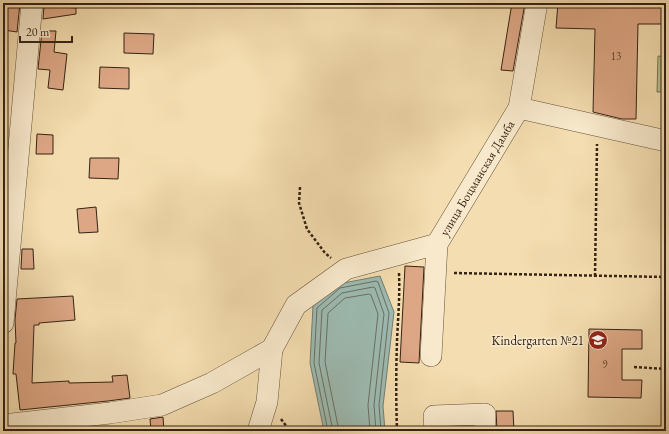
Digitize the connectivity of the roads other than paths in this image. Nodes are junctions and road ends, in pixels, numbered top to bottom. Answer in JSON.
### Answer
{"nodes":[{"id":1,"x":32,"y":3,"type":"edge"},
{"id":2,"x":537,"y":3,"type":"edge"},
{"id":3,"x":519,"y":108,"type":"junction"},
{"id":4,"x":666,"y":140,"type":"edge"},
{"id":5,"x":437,"y":244,"type":"junction"},
{"id":6,"x":3,"y":323,"type":"edge"},
{"id":7,"x":272,"y":350,"type":"junction"},
{"id":8,"x":431,"y":356,"type":"dead end"},
{"id":9,"x":3,"y":425,"type":"edge"},
{"id":10,"x":258,"y":431,"type":"edge"},
{"id":11,"x":435,"y":431,"type":"edge"},
{"id":12,"x":485,"y":431,"type":"edge"}],
"edges":[{"from":1,"to":6,"type":"street"},
{"from":2,"to":3,"type":"street","name":"улица Боцманская Дамба"},
{"from":3,"to":4,"type":"street"},
{"from":3,"to":5,"type":"street","name":"улица Боцманская Дамба"},
{"from":5,"to":7,"type":"street","name":"улица Боцманская Дамба"},
{"from":5,"to":8,"type":"street"},
{"from":7,"to":9,"type":"street"},
{"from":7,"to":10,"type":"street"},
{"from":11,"to":12,"type":"street"}]}
